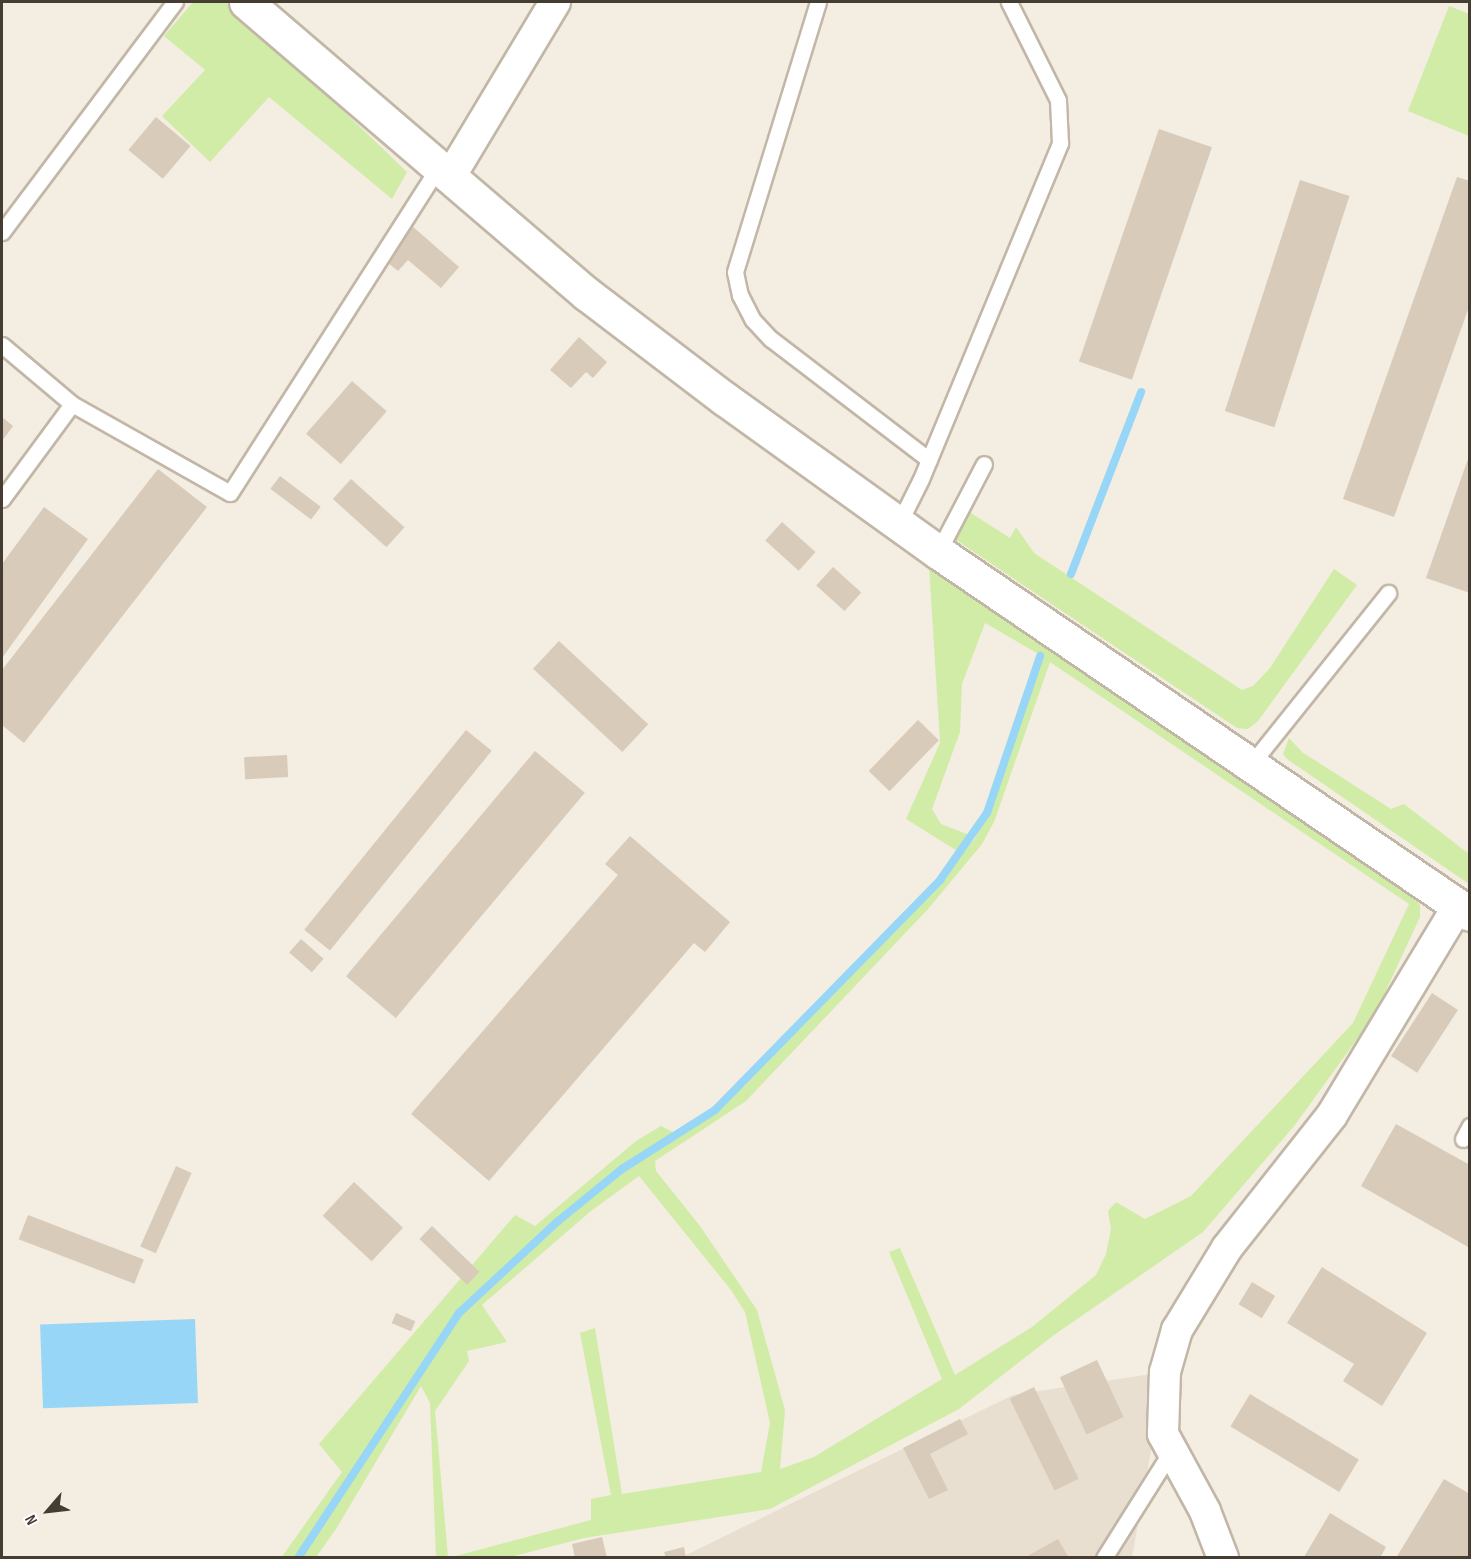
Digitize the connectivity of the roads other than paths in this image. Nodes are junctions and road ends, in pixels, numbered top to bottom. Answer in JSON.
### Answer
{"nodes":[{"id":1,"x":175,"y":2,"type":"edge"},
{"id":2,"x":246,"y":2,"type":"edge"},
{"id":3,"x":555,"y":2,"type":"edge"},
{"id":4,"x":818,"y":2,"type":"edge"},
{"id":5,"x":1009,"y":2,"type":"edge"},
{"id":6,"x":444,"y":172,"type":"junction"},
{"id":7,"x":2,"y":232,"type":"edge"},
{"id":8,"x":2,"y":345,"type":"edge"},
{"id":9,"x":72,"y":404,"type":"junction"},
{"id":10,"x":929,"y":460,"type":"junction"},
{"id":11,"x":984,"y":464,"type":"dead end"},
{"id":12,"x":2,"y":499,"type":"edge"},
{"id":13,"x":898,"y":525,"type":"junction"},
{"id":14,"x":938,"y":552,"type":"junction"},
{"id":15,"x":1388,"y":593,"type":"dead end"},
{"id":16,"x":1252,"y":763,"type":"junction"},
{"id":17,"x":1464,"y":910,"type":"edge"},
{"id":18,"x":1170,"y":1453,"type":"junction"},
{"id":19,"x":1104,"y":1557,"type":"edge"},
{"id":20,"x":1223,"y":1557,"type":"edge"}],
"edges":[{"from":1,"to":7,"type":"lane"},
{"from":2,"to":6,"type":"street"},
{"from":3,"to":6,"type":"street"},
{"from":4,"to":10,"type":"lane"},
{"from":5,"to":10,"type":"lane"},
{"from":6,"to":9,"type":"lane"},
{"from":6,"to":13,"type":"street"},
{"from":8,"to":9,"type":"lane"},
{"from":9,"to":12,"type":"lane"},
{"from":10,"to":13,"type":"lane"},
{"from":11,"to":14,"type":"lane"},
{"from":13,"to":14,"type":"street"},
{"from":14,"to":16,"type":"street"},
{"from":15,"to":16,"type":"lane"},
{"from":16,"to":17,"type":"street"},
{"from":17,"to":18,"type":"street"},
{"from":18,"to":19,"type":"lane"},
{"from":18,"to":20,"type":"street"}]}
